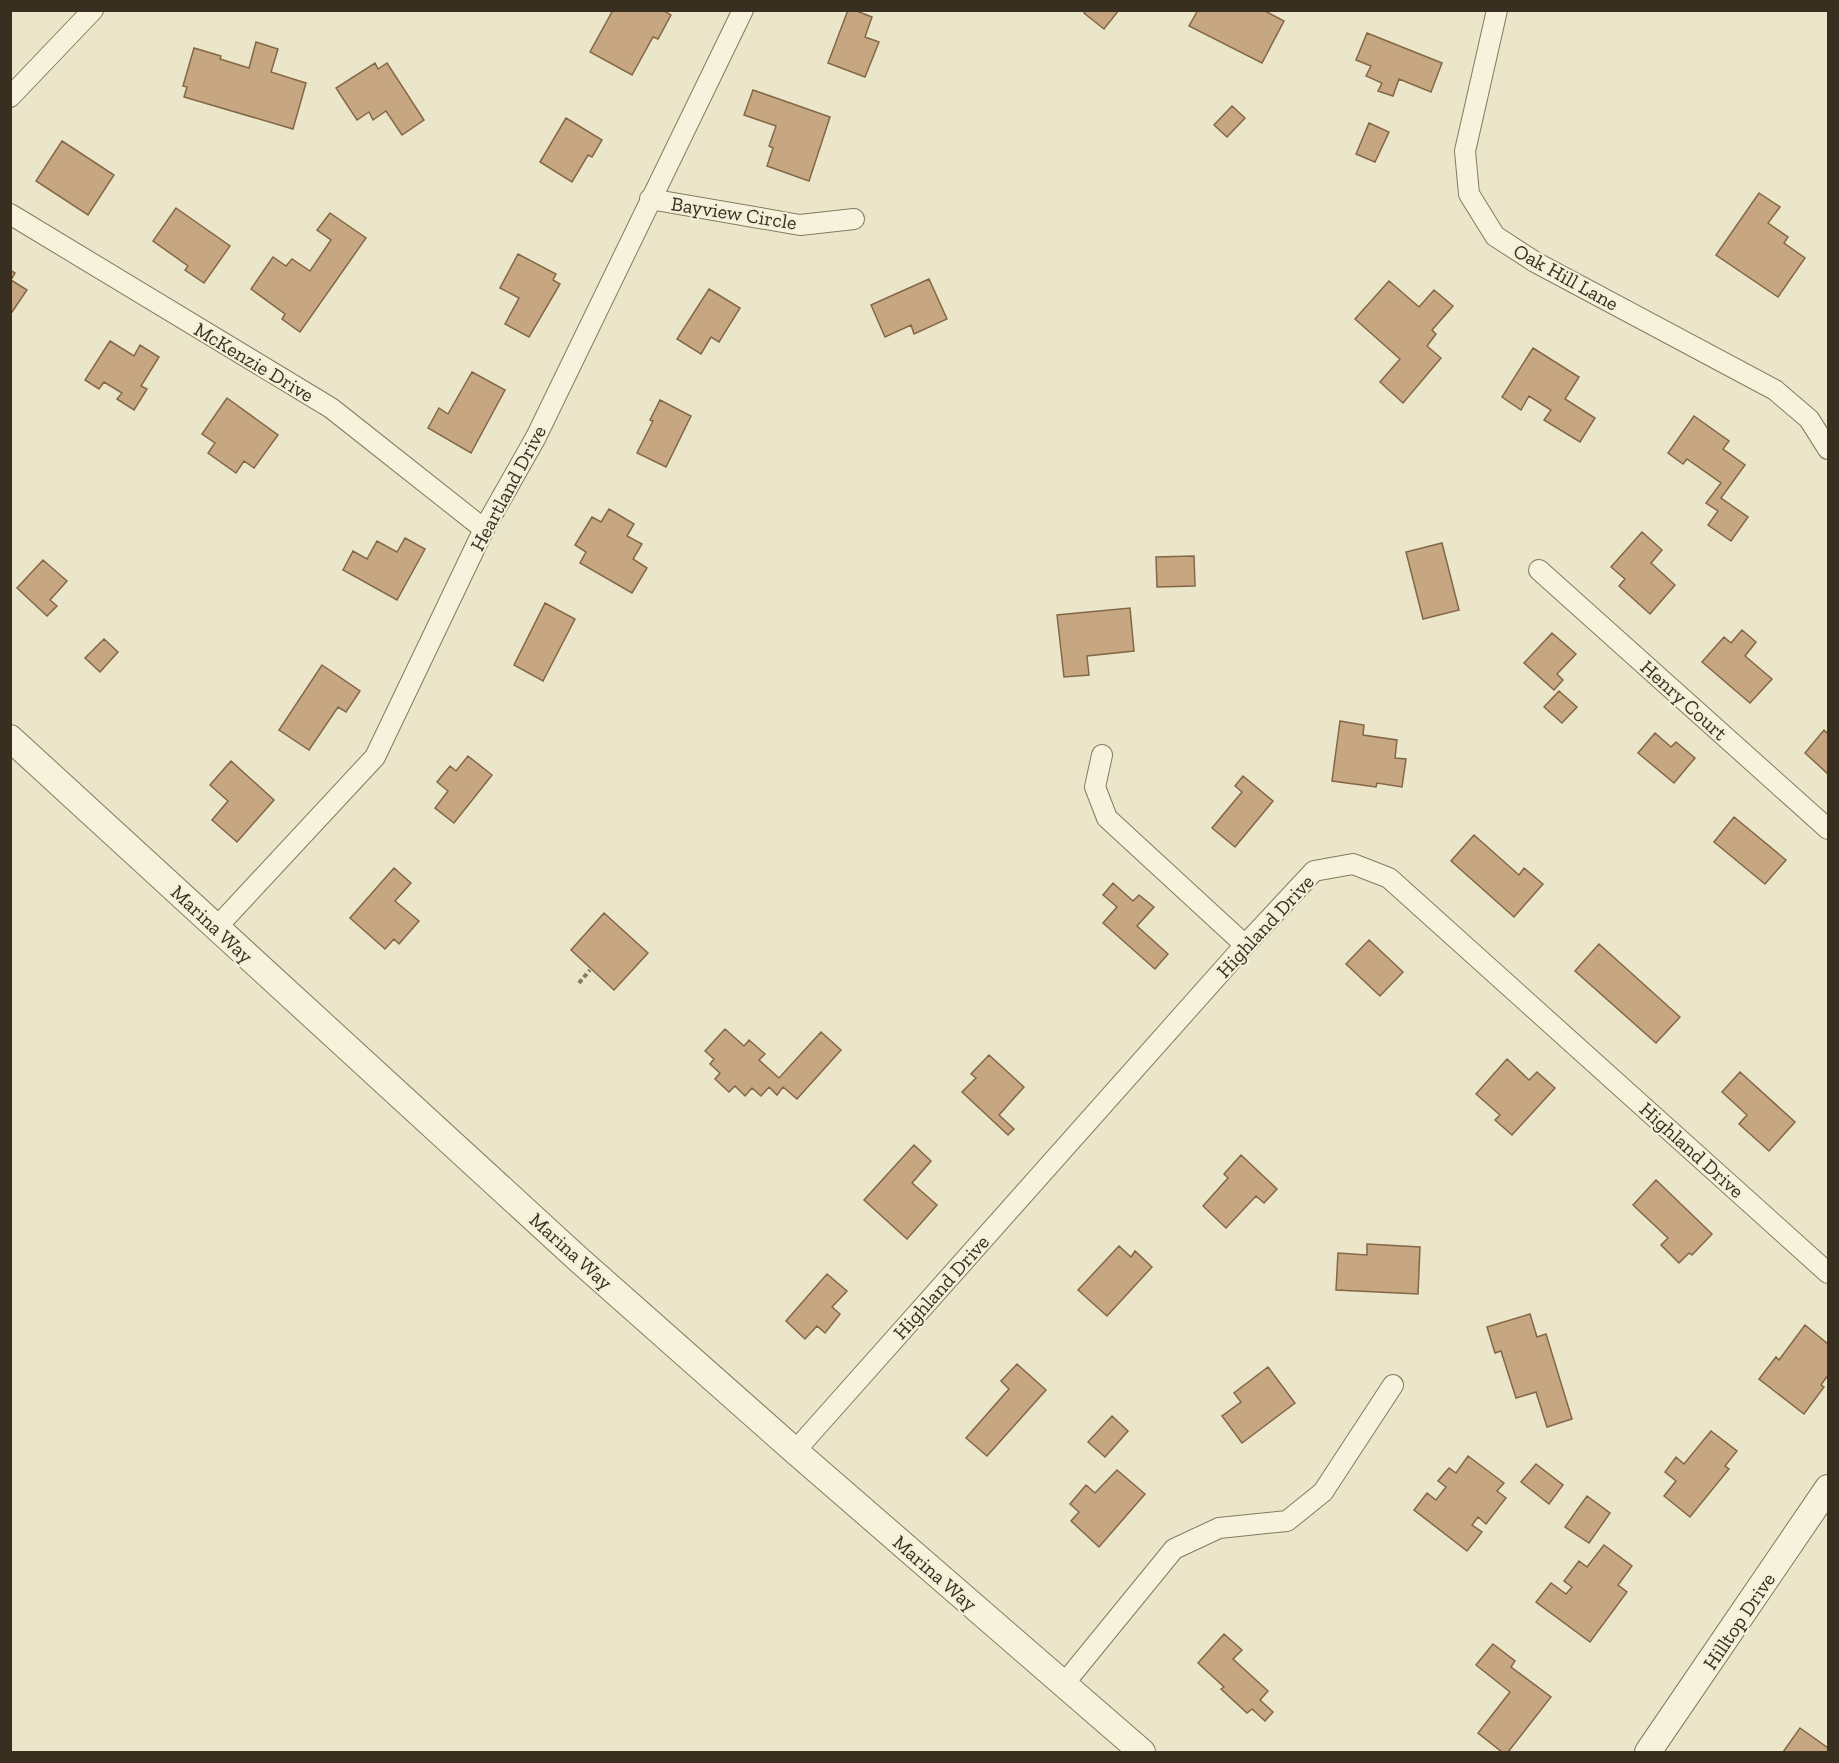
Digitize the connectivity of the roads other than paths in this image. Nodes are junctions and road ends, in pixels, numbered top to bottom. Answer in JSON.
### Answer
{"nodes":[{"id":1,"x":93,"y":10,"type":"edge"},
{"id":2,"x":743,"y":10,"type":"edge"},
{"id":3,"x":1497,"y":10,"type":"edge"},
{"id":4,"x":10,"y":97,"type":"edge"},
{"id":5,"x":650,"y":199,"type":"junction"},
{"id":6,"x":10,"y":214,"type":"edge"},
{"id":7,"x":854,"y":219,"type":"dead end"},
{"id":8,"x":1828,"y":449,"type":"edge"},
{"id":9,"x":484,"y":530,"type":"junction"},
{"id":10,"x":1539,"y":570,"type":"dead end"},
{"id":11,"x":10,"y":738,"type":"edge"},
{"id":12,"x":1102,"y":755,"type":"dead end"},
{"id":13,"x":1828,"y":830,"type":"edge"},
{"id":14,"x":216,"y":928,"type":"junction"},
{"id":15,"x":1245,"y":945,"type":"junction"},
{"id":16,"x":1828,"y":1273,"type":"edge"},
{"id":17,"x":1393,"y":1385,"type":"dead end"},
{"id":18,"x":795,"y":1451,"type":"junction"},
{"id":19,"x":1828,"y":1488,"type":"edge"},
{"id":20,"x":1063,"y":1685,"type":"junction"},
{"id":21,"x":1142,"y":1752,"type":"edge"},
{"id":22,"x":1648,"y":1752,"type":"edge"}],
"edges":[{"from":1,"to":4,"type":"street"},
{"from":2,"to":5,"type":"street","name":"Heartland Drive"},
{"from":3,"to":8,"type":"street","name":"Oak Hill Lane"},
{"from":5,"to":7,"type":"street","name":"Bayview Circle"},
{"from":5,"to":9,"type":"street","name":"Heartland Drive"},
{"from":6,"to":9,"type":"street","name":"McKenzie Drive"},
{"from":9,"to":14,"type":"street","name":"Heartland Drive"},
{"from":10,"to":13,"type":"street","name":"Henry Court"},
{"from":11,"to":14,"type":"street","name":"Marina Way"},
{"from":12,"to":15,"type":"street"},
{"from":14,"to":18,"type":"street","name":"Marina Way"},
{"from":15,"to":16,"type":"street","name":"Highland Drive"},
{"from":15,"to":18,"type":"street","name":"Highland Drive"},
{"from":17,"to":20,"type":"street"},
{"from":18,"to":20,"type":"street","name":"Marina Way"},
{"from":19,"to":22,"type":"street","name":"Hilltop Drive"},
{"from":20,"to":21,"type":"street","name":"Marina Way"}]}
